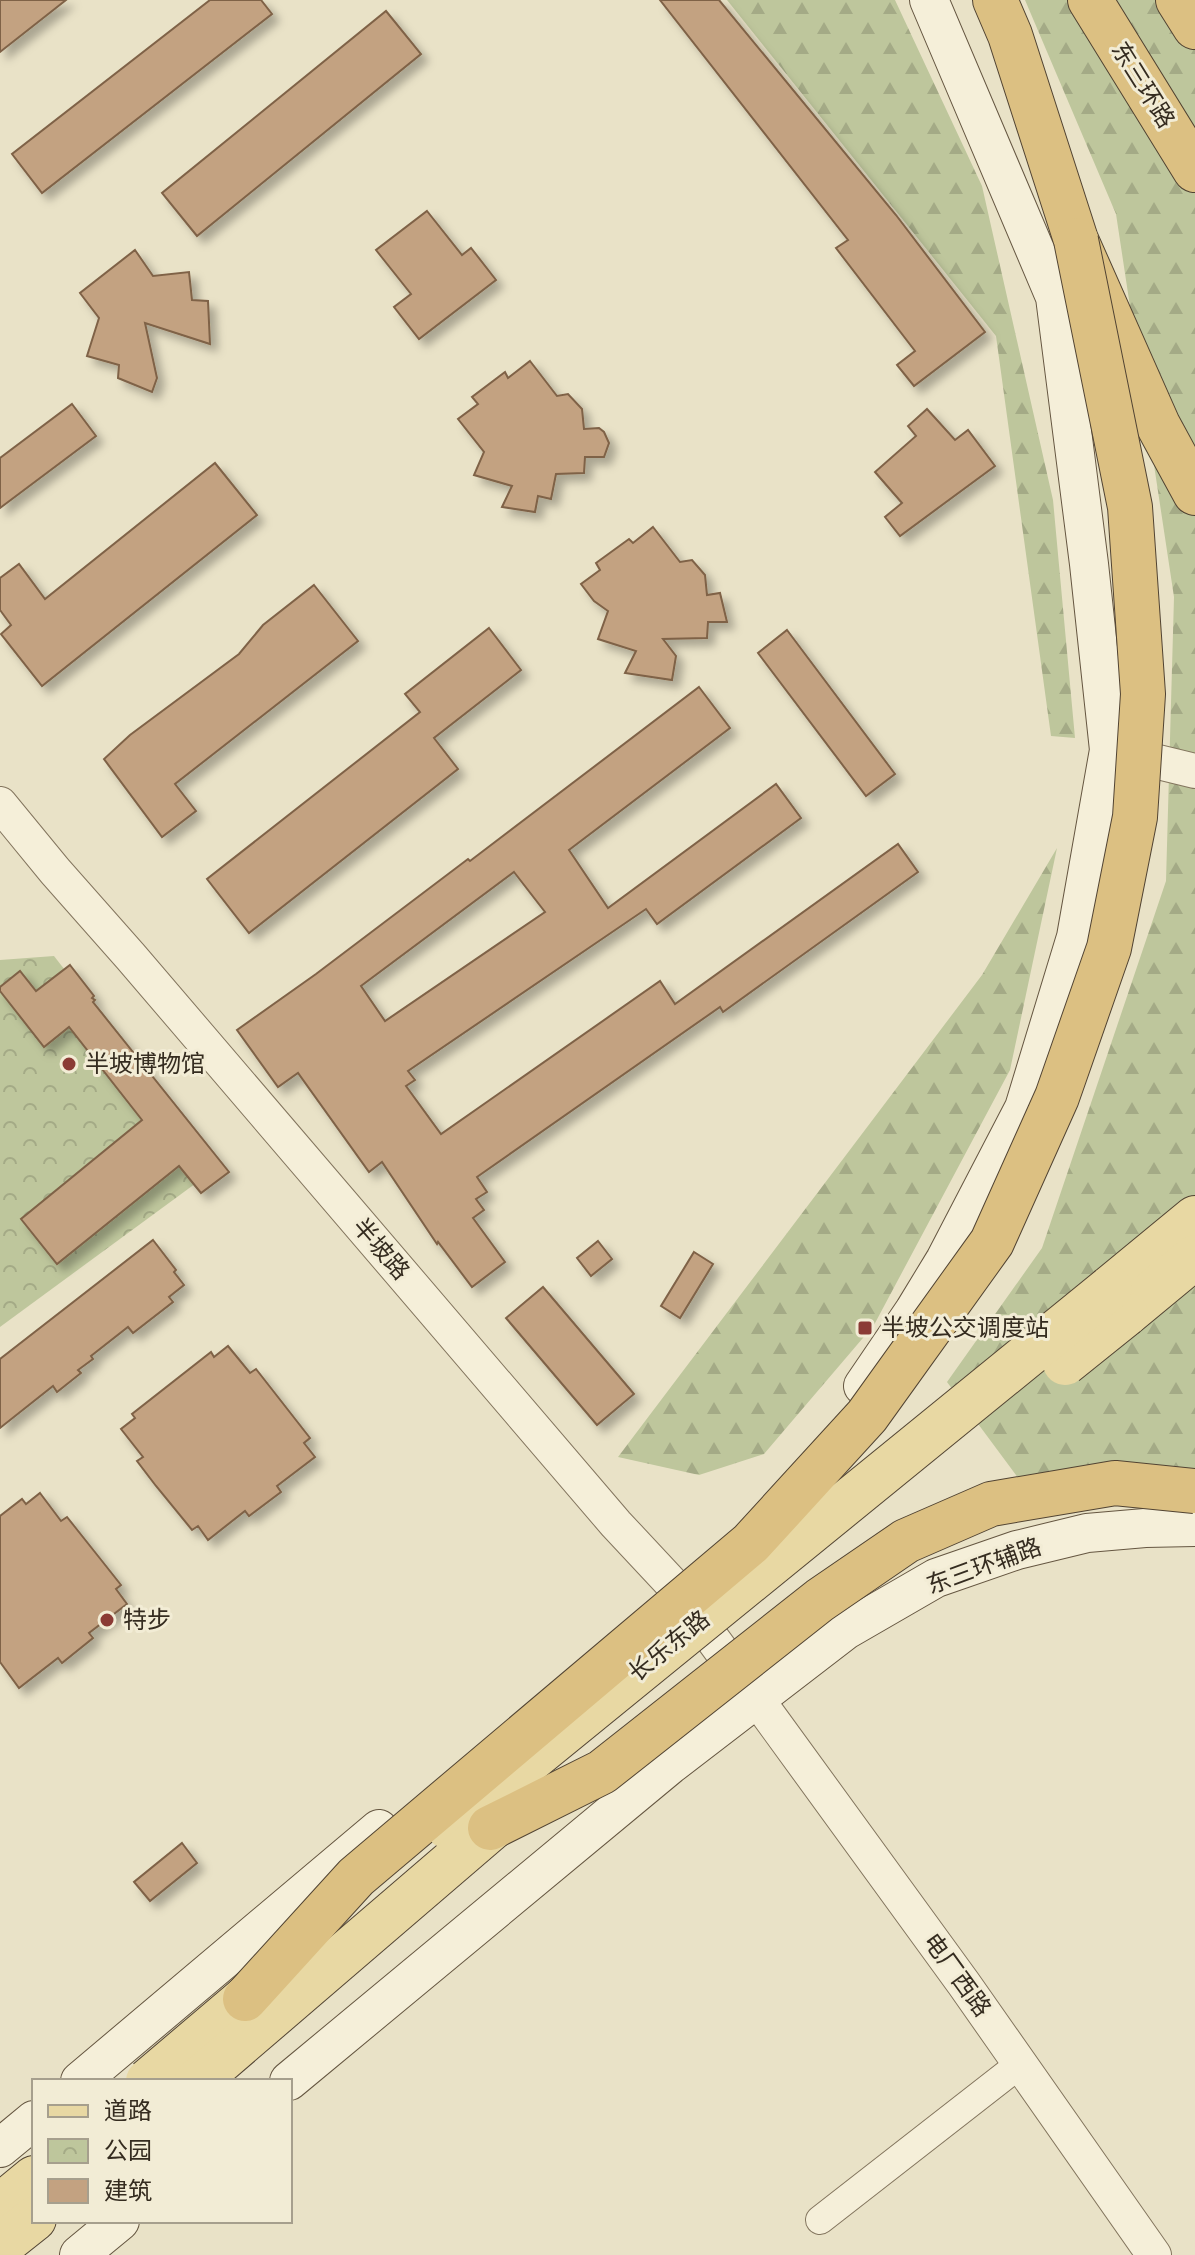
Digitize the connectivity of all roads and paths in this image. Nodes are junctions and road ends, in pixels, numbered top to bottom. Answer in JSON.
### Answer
{"nodes":[{"id":1,"x":929,"y":0,"type":"edge"},
{"id":2,"x":995,"y":0,"type":"edge"},
{"id":3,"x":1090,"y":0,"type":"edge"},
{"id":4,"x":1178,"y":0,"type":"edge"},
{"id":5,"x":1195,"y":27,"type":"edge"},
{"id":6,"x":1195,"y":170,"type":"edge"},
{"id":7,"x":1076,"y":240,"type":"junction"},
{"id":8,"x":1195,"y":493,"type":"edge"},
{"id":9,"x":1109,"y":750,"type":"junction"},
{"id":10,"x":1195,"y":771,"type":"edge"},
{"id":11,"x":0,"y":804,"type":"edge"},
{"id":12,"x":1195,"y":1218,"type":"edge"},
{"id":13,"x":1195,"y":1257,"type":"edge"},
{"id":14,"x":1195,"y":1491,"type":"edge"},
{"id":15,"x":1195,"y":1527,"type":"edge"},
{"id":16,"x":673,"y":1585,"type":"junction"},
{"id":17,"x":756,"y":1698,"type":"junction"},
{"id":18,"x":490,"y":1828,"type":"junction"},
{"id":19,"x":245,"y":1999,"type":"junction"},
{"id":20,"x":1020,"y":2064,"type":"junction"},
{"id":21,"x":82,"y":2079,"type":"edge"},
{"id":22,"x":150,"y":2079,"type":"edge"},
{"id":23,"x":199,"y":2079,"type":"edge"},
{"id":24,"x":291,"y":2079,"type":"edge"},
{"id":25,"x":32,"y":2122,"type":"edge"},
{"id":26,"x":0,"y":2148,"type":"edge"},
{"id":27,"x":32,"y":2180,"type":"edge"},
{"id":28,"x":0,"y":2206,"type":"edge"},
{"id":29,"x":820,"y":2220,"type":"dead end"},
{"id":30,"x":32,"y":2221,"type":"edge"},
{"id":31,"x":118,"y":2223,"type":"edge"},
{"id":32,"x":0,"y":2246,"type":"edge"},
{"id":33,"x":79,"y":2255,"type":"edge"},
{"id":34,"x":1154,"y":2255,"type":"edge"}],
"edges":[{"from":1,"to":9,"type":"main road"},
{"from":2,"to":7,"type":"highway"},
{"from":3,"to":6,"type":"highway","name":"东三环路"},
{"from":4,"to":5,"type":"highway"},
{"from":7,"to":8,"type":"highway","bridge":true},
{"from":7,"to":19,"type":"highway","bridge":true},
{"from":9,"to":10,"type":"street"},
{"from":9,"to":16,"type":"main road"},
{"from":11,"to":16,"type":"street","name":"半坡路"},
{"from":12,"to":19,"type":"main road","name":"长乐东路","bridge":true},
{"from":13,"to":18,"type":"main road","name":"长乐东路","bridge":true},
{"from":14,"to":18,"type":"highway","bridge":true},
{"from":15,"to":17,"type":"main road","name":"东三环辅路"},
{"from":16,"to":17,"type":"street","name":"半坡路"},
{"from":16,"to":21,"type":"main road"},
{"from":17,"to":20,"type":"street","name":"电厂西路"},
{"from":17,"to":24,"type":"main road","name":"东三环辅路"},
{"from":18,"to":23,"type":"main road","name":"长乐东路","bridge":true},
{"from":19,"to":22,"type":"main road","name":"长乐东路","bridge":true},
{"from":20,"to":29,"type":"street"},
{"from":20,"to":34,"type":"street","name":"电厂西路"},
{"from":25,"to":26,"type":"main road"},
{"from":27,"to":28,"type":"main road"},
{"from":30,"to":32,"type":"main road"},
{"from":31,"to":33,"type":"main road"}]}
